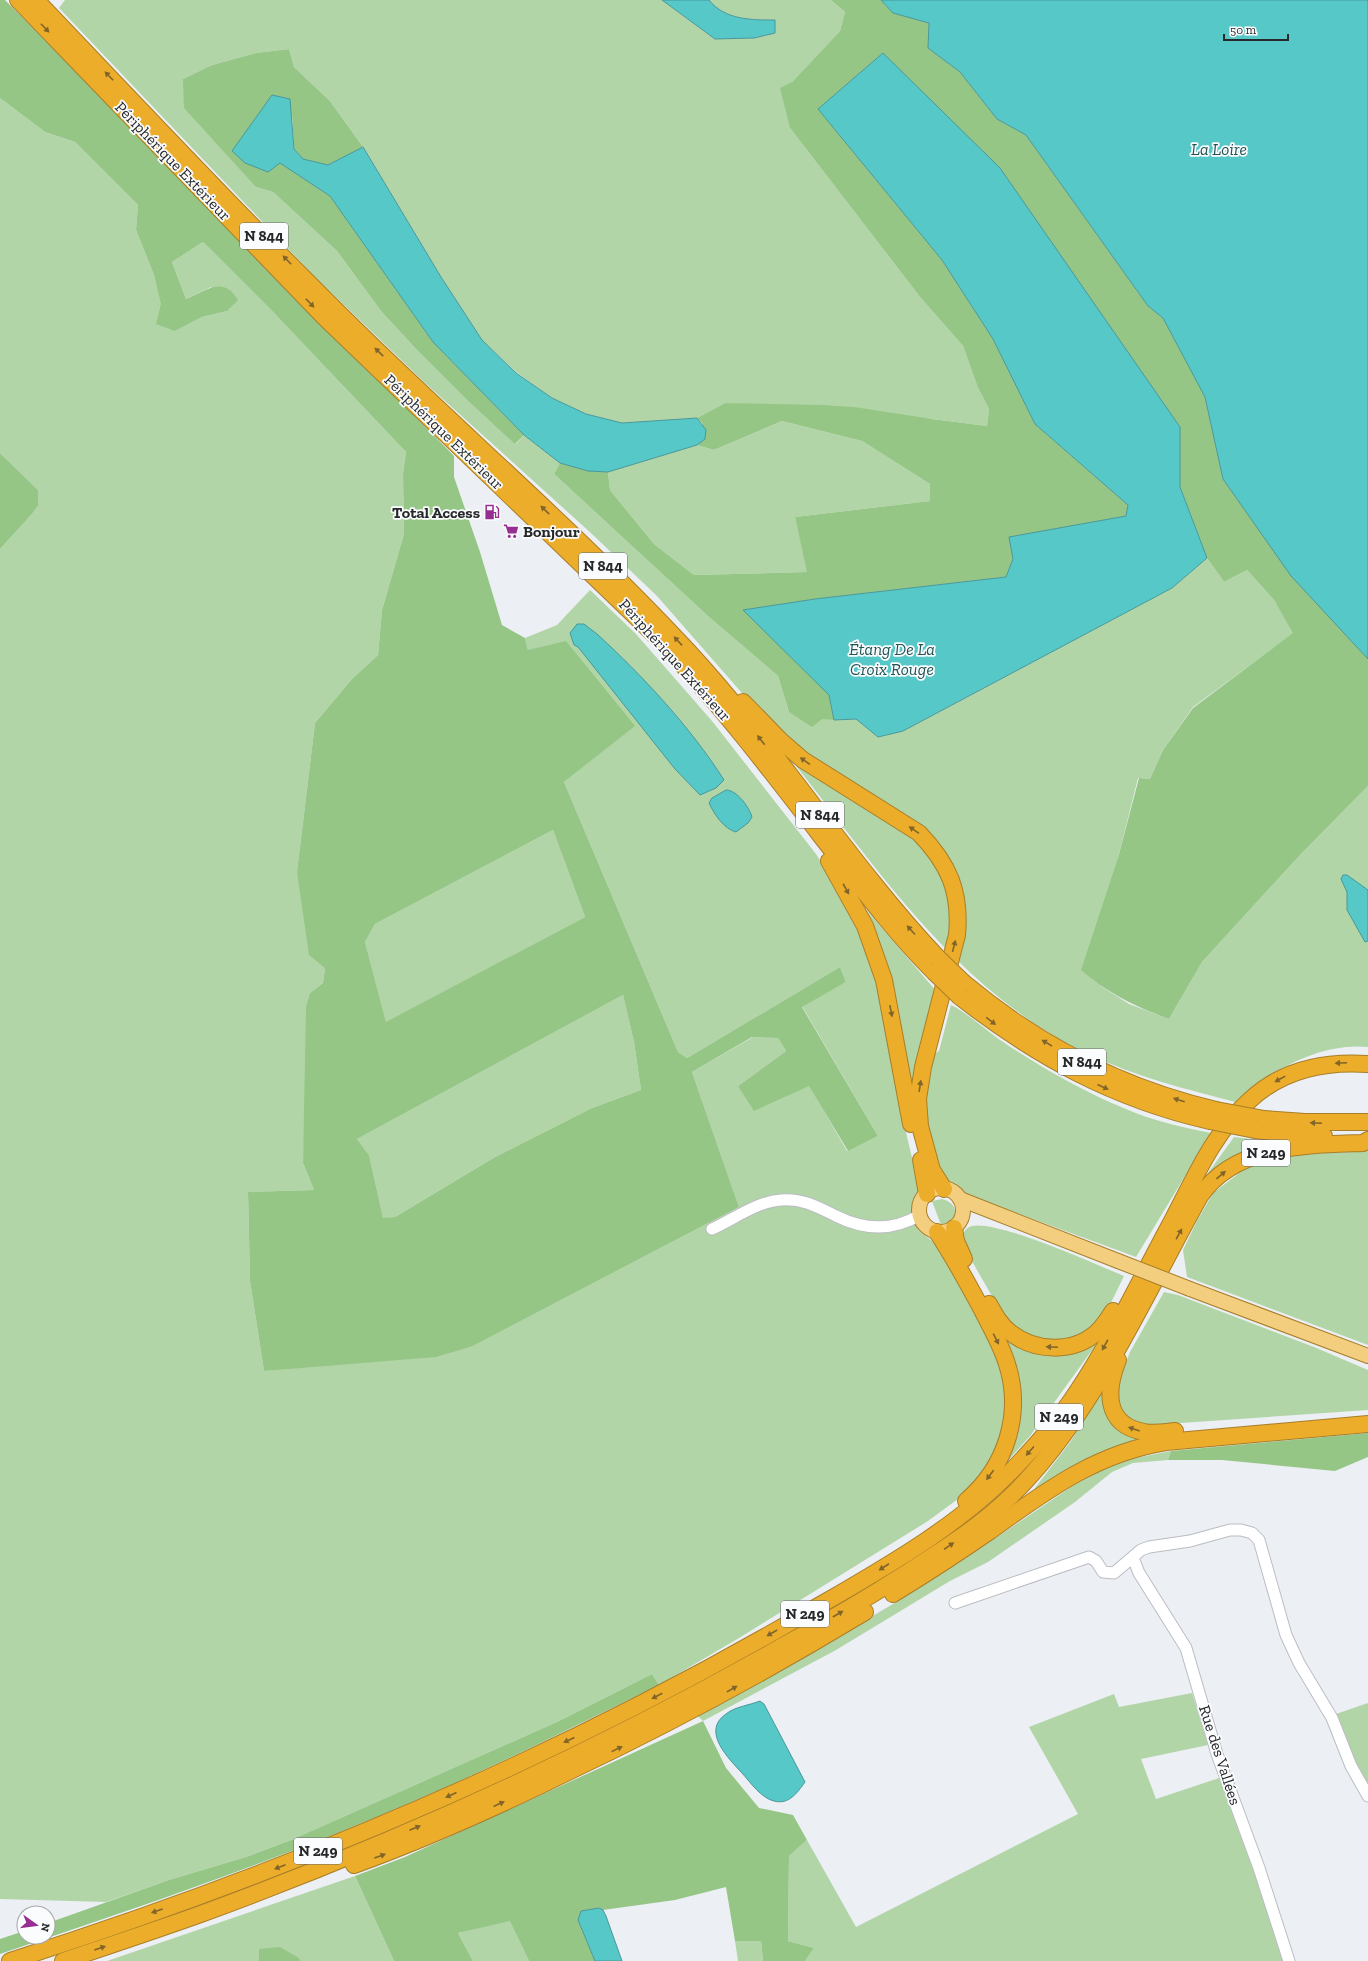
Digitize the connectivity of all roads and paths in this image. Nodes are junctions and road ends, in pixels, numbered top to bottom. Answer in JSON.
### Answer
{"nodes":[{"id":1,"x":18,"y":0,"type":"edge"},
{"id":2,"x":36,"y":0,"type":"edge"},
{"id":3,"x":705,"y":669,"type":"junction"},
{"id":4,"x":791,"y":797,"type":"junction"},
{"id":5,"x":936,"y":965,"type":"junction"},
{"id":6,"x":1368,"y":1064,"type":"edge"},
{"id":7,"x":1361,"y":1133,"type":"edge"},
{"id":8,"x":944,"y":1189,"type":"junction"},
{"id":9,"x":927,"y":1194,"type":"junction"},
{"id":10,"x":960,"y":1199,"type":"junction"},
{"id":11,"x":920,"y":1215,"type":"junction"},
{"id":12,"x":1003,"y":1218,"type":"junction"},
{"id":13,"x":958,"y":1222,"type":"junction"},
{"id":14,"x":712,"y":1229,"type":"dead end"},
{"id":15,"x":937,"y":1232,"type":"junction"},
{"id":16,"x":1156,"y":1249,"type":"junction"},
{"id":17,"x":1162,"y":1265,"type":"junction"},
{"id":18,"x":1367,"y":1356,"type":"edge"},
{"id":19,"x":1368,"y":1415,"type":"edge"},
{"id":20,"x":1368,"y":1424,"type":"edge"},
{"id":21,"x":916,"y":1546,"type":"junction"},
{"id":22,"x":1133,"y":1558,"type":"junction"},
{"id":23,"x":956,"y":1603,"type":"dead end"},
{"id":24,"x":1368,"y":1796,"type":"edge"},
{"id":25,"x":197,"y":1915,"type":"junction"},
{"id":26,"x":10,"y":1961,"type":"edge"},
{"id":27,"x":63,"y":1961,"type":"edge"},
{"id":28,"x":1289,"y":1961,"type":"edge"}],
"edges":[{"from":1,"to":4,"type":"highway","name":"Périphérique Extérieur","number":"N 844","one_way":true},
{"from":3,"to":2,"type":"highway","number":"N 844","one_way":true},
{"from":5,"to":3,"type":"highway","number":"N 844","one_way":true},
{"from":8,"to":3,"type":"highway","one_way":true},
{"from":4,"to":5,"type":"highway","name":"Périphérique Extérieur","number":"N 844"},
{"from":4,"to":9,"type":"highway","one_way":true},
{"from":5,"to":7,"type":"highway","number":"N 844","bridge":true},
{"from":6,"to":16,"type":"highway","number":"N 249","one_way":true},
{"from":17,"to":7,"type":"highway","number":"N 249","one_way":true},
{"from":8,"to":9,"type":"main road"},
{"from":8,"to":10,"type":"main road"},
{"from":9,"to":11,"type":"main road"},
{"from":10,"to":12,"type":"main road"},
{"from":10,"to":13,"type":"main road"},
{"from":11,"to":14,"type":"street"},
{"from":11,"to":15,"type":"main road"},
{"from":12,"to":13,"type":"main road"},
{"from":12,"to":18,"type":"main road","bridge":true},
{"from":13,"to":15,"type":"main road"},
{"from":16,"to":13,"type":"highway","one_way":true},
{"from":15,"to":21,"type":"highway","one_way":true},
{"from":16,"to":21,"type":"highway","number":"N 249","one_way":true},
{"from":19,"to":17,"type":"highway","one_way":true},
{"from":25,"to":17,"type":"highway","number":"N 249","one_way":true},
{"from":25,"to":20,"type":"highway","one_way":true},
{"from":21,"to":26,"type":"highway","number":"N 249","one_way":true},
{"from":22,"to":23,"type":"street"},
{"from":22,"to":24,"type":"street"},
{"from":22,"to":28,"type":"street","name":"Rue des Vallées"},
{"from":27,"to":25,"type":"highway","number":"N 249","one_way":true}]}
